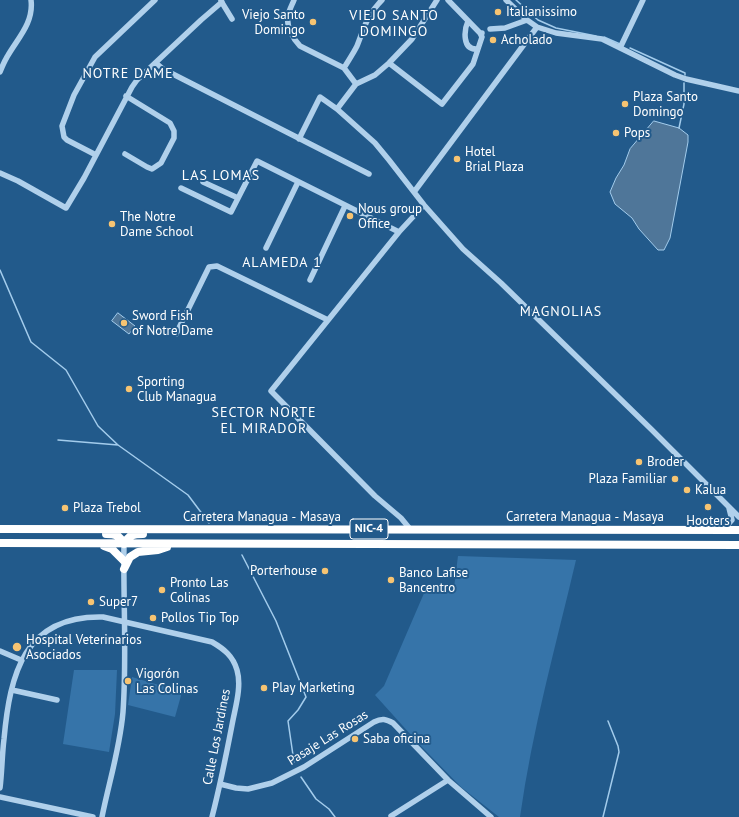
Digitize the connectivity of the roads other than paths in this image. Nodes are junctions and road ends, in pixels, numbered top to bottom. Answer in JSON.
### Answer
{"nodes":[{"id":1,"x":31,"y":0,"type":"edge"},
{"id":2,"x":155,"y":0,"type":"edge"},
{"id":3,"x":294,"y":0,"type":"edge"},
{"id":4,"x":382,"y":0,"type":"edge"},
{"id":5,"x":437,"y":0,"type":"edge"},
{"id":6,"x":448,"y":0,"type":"edge"},
{"id":7,"x":506,"y":0,"type":"edge"},
{"id":8,"x":643,"y":0,"type":"edge"},
{"id":9,"x":221,"y":1,"type":"edge"},
{"id":10,"x":232,"y":19,"type":"dead end"},
{"id":11,"x":527,"y":20,"type":"junction"},
{"id":12,"x":468,"y":21,"type":"junction"},
{"id":13,"x":537,"y":27,"type":"junction"},
{"id":14,"x":490,"y":30,"type":"dead end"},
{"id":15,"x":620,"y":48,"type":"junction"},
{"id":16,"x":477,"y":49,"type":"junction"},
{"id":17,"x":156,"y":63,"type":"junction"},
{"id":18,"x":389,"y":63,"type":"junction"},
{"id":19,"x":344,"y":68,"type":"junction"},
{"id":20,"x":0,"y":72,"type":"edge"},
{"id":21,"x":356,"y":84,"type":"junction"},
{"id":22,"x":739,"y":91,"type":"edge"},
{"id":23,"x":126,"y":96,"type":"junction"},
{"id":24,"x":337,"y":109,"type":"junction"},
{"id":25,"x":298,"y":139,"type":"junction"},
{"id":26,"x":125,"y":154,"type":"dead end"},
{"id":27,"x":96,"y":155,"type":"junction"},
{"id":28,"x":0,"y":173,"type":"edge"},
{"id":29,"x":369,"y":174,"type":"dead end"},
{"id":30,"x":204,"y":182,"type":"dead end"},
{"id":31,"x":298,"y":182,"type":"junction"},
{"id":32,"x":182,"y":188,"type":"dead end"},
{"id":33,"x":414,"y":192,"type":"junction"},
{"id":34,"x":238,"y":198,"type":"junction"},
{"id":35,"x":424,"y":205,"type":"junction"},
{"id":36,"x":345,"y":206,"type":"junction"},
{"id":37,"x":399,"y":232,"type":"junction"},
{"id":38,"x":266,"y":248,"type":"dead end"},
{"id":39,"x":310,"y":280,"type":"dead end"},
{"id":40,"x":328,"y":320,"type":"junction"},
{"id":41,"x":176,"y":334,"type":"dead end"},
{"id":42,"x":729,"y":508,"type":"junction"},
{"id":43,"x":739,"y":517,"type":"edge"},
{"id":44,"x":0,"y":529,"type":"edge"},
{"id":45,"x":64,"y":529,"type":"junction"},
{"id":46,"x":191,"y":529,"type":"junction"},
{"id":47,"x":410,"y":529,"type":"junction"},
{"id":48,"x":723,"y":530,"type":"junction"},
{"id":49,"x":739,"y":530,"type":"edge"},
{"id":50,"x":0,"y":543,"type":"edge"},
{"id":51,"x":97,"y":544,"type":"junction"},
{"id":52,"x":124,"y":544,"type":"junction"},
{"id":53,"x":174,"y":544,"type":"junction"},
{"id":54,"x":739,"y":545,"type":"edge"},
{"id":55,"x":124,"y":565,"type":"junction"},
{"id":56,"x":124,"y":622,"type":"junction"},
{"id":57,"x":0,"y":651,"type":"edge"},
{"id":58,"x":21,"y":660,"type":"junction"},
{"id":59,"x":12,"y":690,"type":"junction"},
{"id":60,"x":57,"y":700,"type":"dead end"},
{"id":61,"x":448,"y":780,"type":"junction"},
{"id":62,"x":220,"y":784,"type":"junction"},
{"id":63,"x":0,"y":788,"type":"edge"},
{"id":64,"x":0,"y":797,"type":"edge"},
{"id":65,"x":391,"y":816,"type":"dead end"},
{"id":66,"x":93,"y":817,"type":"edge"},
{"id":67,"x":102,"y":817,"type":"edge"},
{"id":68,"x":212,"y":817,"type":"edge"},
{"id":69,"x":491,"y":817,"type":"edge"}],
"edges":[{"from":1,"to":20,"type":"street"},
{"from":2,"to":27,"type":"street"},
{"from":3,"to":19,"type":"street"},
{"from":4,"to":19,"type":"street"},
{"from":5,"to":18,"type":"street"},
{"from":6,"to":12,"type":"street"},
{"from":7,"to":11,"type":"street"},
{"from":8,"to":15,"type":"street"},
{"from":9,"to":10,"type":"street"},
{"from":9,"to":17,"type":"street"},
{"from":11,"to":13,"type":"street"},
{"from":11,"to":14,"type":"street"},
{"from":12,"to":16,"type":"street"},
{"from":12,"to":16,"type":"street"},
{"from":13,"to":15,"type":"street"},
{"from":13,"to":33,"type":"street"},
{"from":15,"to":22,"type":"street"},
{"from":16,"to":18,"type":"street"},
{"from":17,"to":23,"type":"street"},
{"from":17,"to":25,"type":"street"},
{"from":18,"to":21,"type":"street"},
{"from":19,"to":21,"type":"street"},
{"from":21,"to":24,"type":"street"},
{"from":23,"to":26,"type":"street"},
{"from":23,"to":27,"type":"street"},
{"from":24,"to":25,"type":"street"},
{"from":24,"to":33,"type":"street"},
{"from":25,"to":29,"type":"street"},
{"from":27,"to":28,"type":"street"},
{"from":30,"to":34,"type":"street"},
{"from":31,"to":34,"type":"street"},
{"from":31,"to":36,"type":"street"},
{"from":31,"to":38,"type":"street"},
{"from":32,"to":34,"type":"street"},
{"from":33,"to":35,"type":"street"},
{"from":35,"to":37,"type":"street"},
{"from":35,"to":42,"type":"street"},
{"from":36,"to":37,"type":"street"},
{"from":36,"to":39,"type":"street"},
{"from":37,"to":40,"type":"street"},
{"from":40,"to":41,"type":"street"},
{"from":40,"to":47,"type":"street"},
{"from":42,"to":43,"type":"street"},
{"from":42,"to":48,"type":"street"},
{"from":44,"to":45,"type":"highway","name":"Carretera Managua - Masaya","number":"NIC-4"},
{"from":45,"to":46,"type":"highway","name":"Carretera Managua - Masaya","number":"NIC-4"},
{"from":45,"to":52,"type":"highway"},
{"from":46,"to":47,"type":"highway","name":"Carretera Managua - Masaya","number":"NIC-4"},
{"from":46,"to":52,"type":"highway"},
{"from":47,"to":48,"type":"highway","name":"Carretera Managua - Masaya","number":"NIC-4"},
{"from":48,"to":49,"type":"highway","name":"Carretera Managua - Masaya","number":"NIC-4"},
{"from":50,"to":51,"type":"highway","name":"Carretera Managua - Masaya","number":"NIC-4"},
{"from":51,"to":52,"type":"highway","name":"Carretera Managua - Masaya","number":"NIC-4"},
{"from":51,"to":55,"type":"highway"},
{"from":52,"to":53,"type":"highway","name":"Carretera Managua - Masaya","number":"NIC-4"},
{"from":52,"to":55,"type":"street"},
{"from":53,"to":54,"type":"highway","name":"Carretera Managua - Masaya","number":"NIC-4"},
{"from":53,"to":55,"type":"highway"},
{"from":55,"to":56,"type":"street"},
{"from":56,"to":58,"type":"street","name":"Calle Los Jardines"},
{"from":56,"to":62,"type":"street","name":"Calle Los Jardines"},
{"from":56,"to":67,"type":"street"},
{"from":57,"to":58,"type":"street"},
{"from":58,"to":59,"type":"street","name":"Calle Los Jardines"},
{"from":59,"to":60,"type":"street"},
{"from":59,"to":63,"type":"street","name":"Calle Los Jardines"},
{"from":61,"to":62,"type":"street","name":"Pasaje Las Rosas"},
{"from":61,"to":65,"type":"street"},
{"from":61,"to":69,"type":"street","name":"Pasaje Las Rosas"},
{"from":62,"to":68,"type":"street","name":"Calle Los Jardines"},
{"from":64,"to":66,"type":"street"}]}
